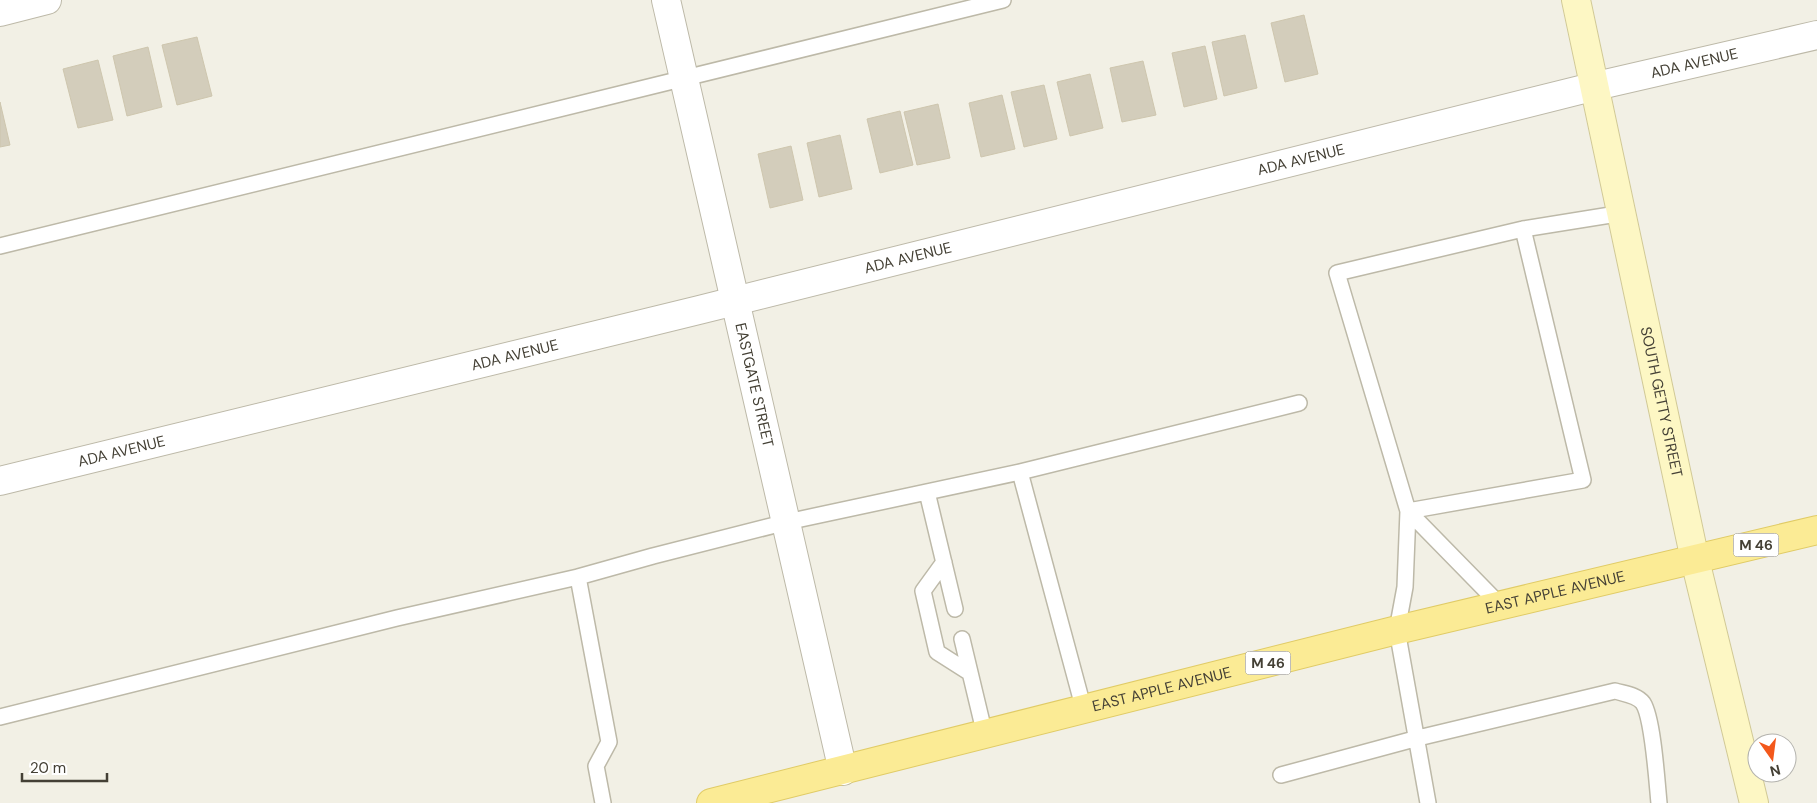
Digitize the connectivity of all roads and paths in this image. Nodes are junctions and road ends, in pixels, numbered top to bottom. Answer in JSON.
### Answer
{"nodes":[{"id":1,"x":47,"y":0,"type":"edge"},
{"id":2,"x":666,"y":0,"type":"edge"},
{"id":3,"x":1003,"y":0,"type":"edge"},
{"id":4,"x":1576,"y":0,"type":"edge"},
{"id":5,"x":0,"y":12,"type":"edge"},
{"id":6,"x":1817,"y":35,"type":"edge"},
{"id":7,"x":684,"y":79,"type":"junction"},
{"id":8,"x":1596,"y":86,"type":"junction"},
{"id":9,"x":1622,"y":213,"type":"junction"},
{"id":10,"x":1523,"y":229,"type":"junction"},
{"id":11,"x":0,"y":246,"type":"edge"},
{"id":12,"x":735,"y":300,"type":"junction"},
{"id":13,"x":1298,"y":404,"type":"dead end"},
{"id":14,"x":1020,"y":472,"type":"junction"},
{"id":15,"x":0,"y":481,"type":"edge"},
{"id":16,"x":927,"y":492,"type":"junction"},
{"id":17,"x":1408,"y":511,"type":"junction"},
{"id":18,"x":787,"y":522,"type":"junction"},
{"id":19,"x":1817,"y":530,"type":"edge"},
{"id":20,"x":1695,"y":560,"type":"junction"},
{"id":21,"x":944,"y":562,"type":"junction"},
{"id":22,"x":578,"y":577,"type":"junction"},
{"id":23,"x":1500,"y":605,"type":"junction"},
{"id":24,"x":955,"y":609,"type":"dead end"},
{"id":25,"x":1397,"y":630,"type":"junction"},
{"id":26,"x":962,"y":639,"type":"dead end"},
{"id":27,"x":970,"y":673,"type":"junction"},
{"id":28,"x":1084,"y":710,"type":"junction"},
{"id":29,"x":0,"y":717,"type":"edge"},
{"id":30,"x":985,"y":735,"type":"junction"},
{"id":31,"x":1418,"y":738,"type":"junction"},
{"id":32,"x":843,"y":771,"type":"junction"},
{"id":33,"x":1281,"y":775,"type":"dead end"},
{"id":34,"x":603,"y":803,"type":"edge"},
{"id":35,"x":711,"y":803,"type":"edge"},
{"id":36,"x":1428,"y":803,"type":"edge"},
{"id":37,"x":1659,"y":803,"type":"edge"},
{"id":38,"x":1754,"y":803,"type":"edge"}],
"edges":[{"from":1,"to":5,"type":"street"},
{"from":2,"to":7,"type":"street","name":"EASTGATE STREET"},
{"from":3,"to":7,"type":"lane"},
{"from":4,"to":8,"type":"main road","name":"SOUTH GETTY STREET"},
{"from":6,"to":8,"type":"street","name":"ADA AVENUE"},
{"from":7,"to":11,"type":"lane"},
{"from":7,"to":12,"type":"street","name":"EASTGATE STREET"},
{"from":8,"to":9,"type":"main road","name":"SOUTH GETTY STREET"},
{"from":8,"to":12,"type":"street","name":"ADA AVENUE"},
{"from":9,"to":10,"type":"lane"},
{"from":9,"to":20,"type":"main road","name":"SOUTH GETTY STREET"},
{"from":10,"to":17,"type":"lane"},
{"from":10,"to":17,"type":"lane"},
{"from":12,"to":15,"type":"street","name":"ADA AVENUE"},
{"from":12,"to":18,"type":"street","name":"EASTGATE STREET"},
{"from":13,"to":14,"type":"lane"},
{"from":14,"to":16,"type":"lane"},
{"from":14,"to":28,"type":"lane"},
{"from":16,"to":18,"type":"lane"},
{"from":16,"to":21,"type":"lane"},
{"from":17,"to":23,"type":"lane"},
{"from":17,"to":25,"type":"lane"},
{"from":18,"to":22,"type":"lane"},
{"from":18,"to":32,"type":"street","name":"EASTGATE STREET"},
{"from":19,"to":20,"type":"main road","name":"EAST APPLE AVENUE","number":"M 46"},
{"from":20,"to":23,"type":"main road","name":"EAST APPLE AVENUE","number":"M 46"},
{"from":20,"to":38,"type":"main road","name":"SOUTH GETTY STREET"},
{"from":21,"to":24,"type":"lane"},
{"from":21,"to":27,"type":"lane"},
{"from":22,"to":29,"type":"lane"},
{"from":22,"to":34,"type":"lane"},
{"from":23,"to":25,"type":"main road","name":"EAST APPLE AVENUE","number":"M 46"},
{"from":25,"to":28,"type":"main road","name":"EAST APPLE AVENUE","number":"M 46"},
{"from":25,"to":31,"type":"lane"},
{"from":26,"to":27,"type":"lane"},
{"from":27,"to":30,"type":"lane"},
{"from":28,"to":30,"type":"main road","name":"EAST APPLE AVENUE","number":"M 46"},
{"from":30,"to":32,"type":"main road","name":"EAST APPLE AVENUE","number":"M 46"},
{"from":31,"to":33,"type":"lane"},
{"from":31,"to":36,"type":"lane"},
{"from":31,"to":37,"type":"lane"},
{"from":32,"to":35,"type":"main road","name":"EAST APPLE AVENUE","number":"M 46"}]}
